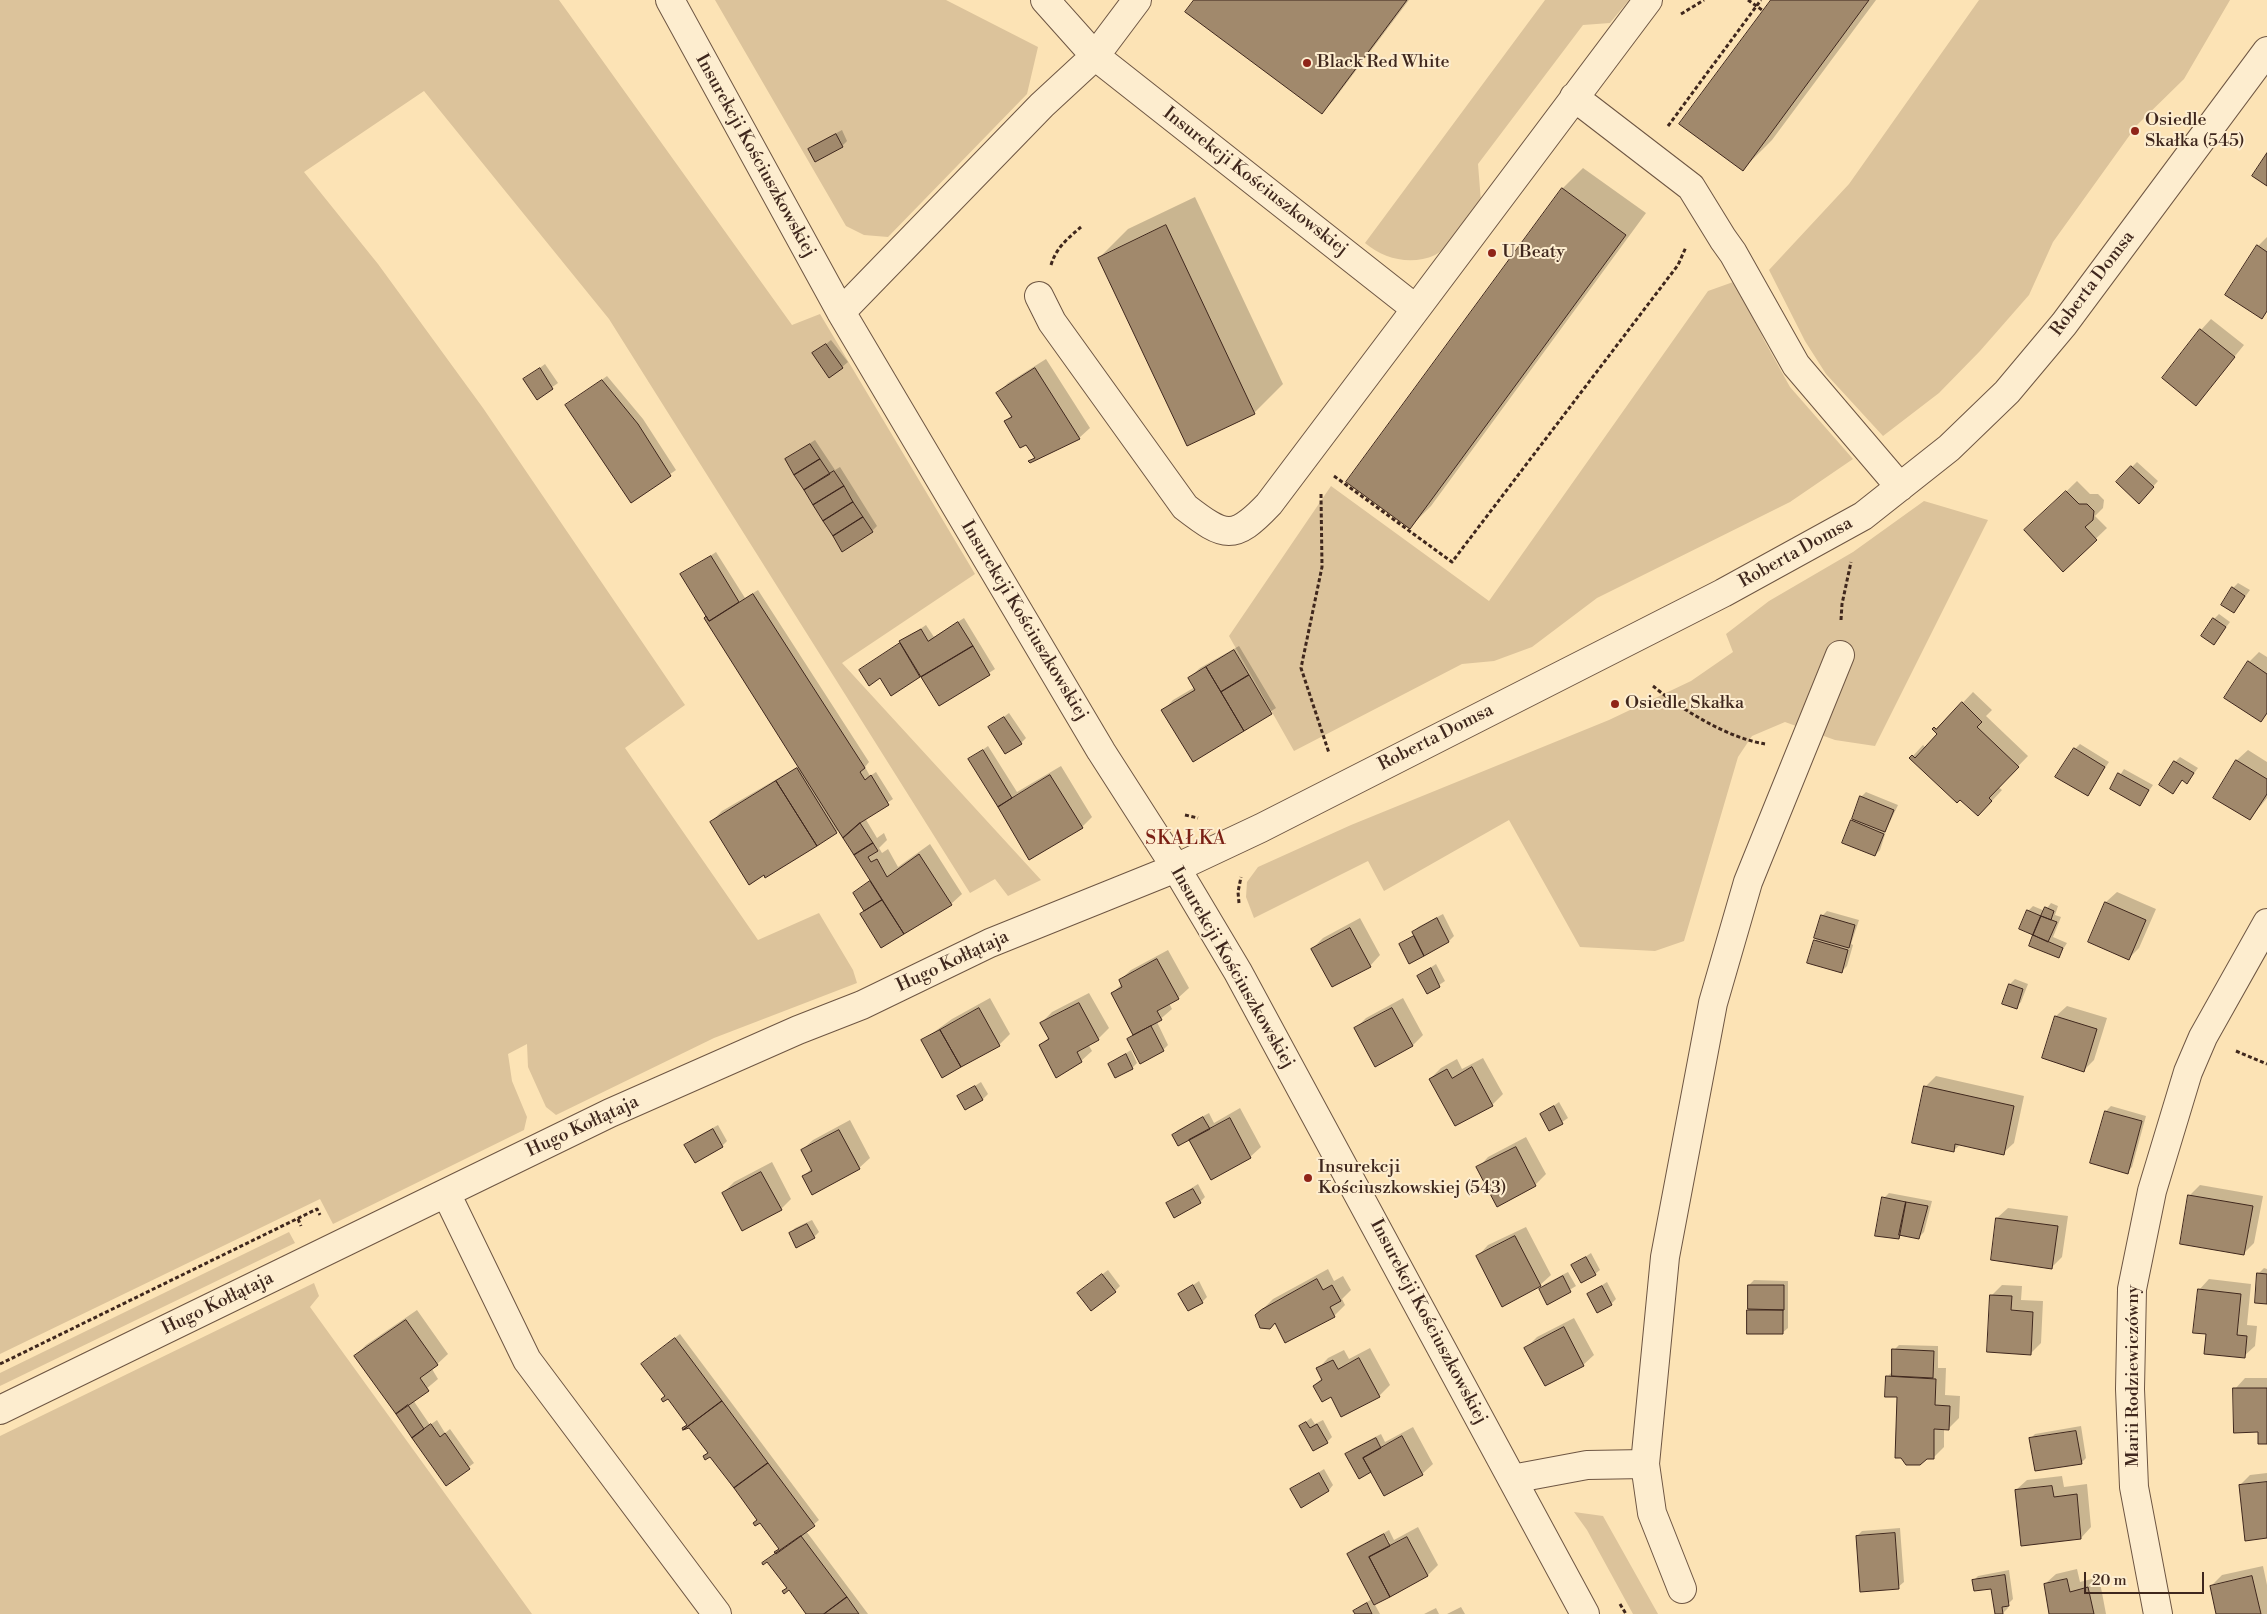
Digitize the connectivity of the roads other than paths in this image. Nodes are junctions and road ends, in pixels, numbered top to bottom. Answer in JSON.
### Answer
{"nodes":[{"id":1,"x":670,"y":0,"type":"edge"},
{"id":2,"x":1046,"y":0,"type":"edge"},
{"id":3,"x":1137,"y":0,"type":"edge"},
{"id":4,"x":1648,"y":0,"type":"edge"},
{"id":5,"x":2267,"y":52,"type":"edge"},
{"id":6,"x":1095,"y":56,"type":"junction"},
{"id":7,"x":1574,"y":97,"type":"junction"},
{"id":8,"x":1044,"y":284,"type":"road end"},
{"id":9,"x":1416,"y":309,"type":"junction"},
{"id":10,"x":841,"y":312,"type":"junction"},
{"id":11,"x":1900,"y":486,"type":"junction"},
{"id":12,"x":1840,"y":655,"type":"dead end"},
{"id":13,"x":1176,"y":868,"type":"junction"},
{"id":14,"x":2267,"y":923,"type":"edge"},
{"id":15,"x":446,"y":1193,"type":"junction"},
{"id":16,"x":0,"y":1410,"type":"edge"},
{"id":17,"x":1645,"y":1464,"type":"junction"},
{"id":18,"x":1512,"y":1480,"type":"junction"},
{"id":19,"x":1682,"y":1589,"type":"dead end"},
{"id":20,"x":717,"y":1614,"type":"edge"},
{"id":21,"x":1585,"y":1614,"type":"edge"},
{"id":22,"x":2158,"y":1614,"type":"edge"}],
"edges":[{"from":1,"to":10,"type":"street","name":"Insurekcji Kościuszkowskiej"},
{"from":2,"to":6,"type":"street","name":"Insurekcji Kościuszkowskiej"},
{"from":3,"to":6,"type":"street"},
{"from":4,"to":7,"type":"street"},
{"from":5,"to":11,"type":"street","name":"Roberta Domsa"},
{"from":6,"to":9,"type":"street","name":"Insurekcji Kościuszkowskiej"},
{"from":6,"to":10,"type":"street"},
{"from":7,"to":9,"type":"street"},
{"from":7,"to":11,"type":"street"},
{"from":8,"to":9,"type":"street"},
{"from":10,"to":13,"type":"street","name":"Insurekcji Kościuszkowskiej"},
{"from":11,"to":13,"type":"street","name":"Roberta Domsa"},
{"from":12,"to":17,"type":"street"},
{"from":13,"to":15,"type":"street","name":"Hugo Kołłątaja"},
{"from":13,"to":18,"type":"street","name":"Insurekcji Kościuszkowskiej"},
{"from":14,"to":22,"type":"street","name":"Marii Rodziewiczówny"},
{"from":15,"to":16,"type":"street","name":"Hugo Kołłątaja"},
{"from":15,"to":20,"type":"street"},
{"from":17,"to":18,"type":"street"},
{"from":17,"to":19,"type":"street"},
{"from":18,"to":21,"type":"street","name":"Insurekcji Kościuszkowskiej"}]}
